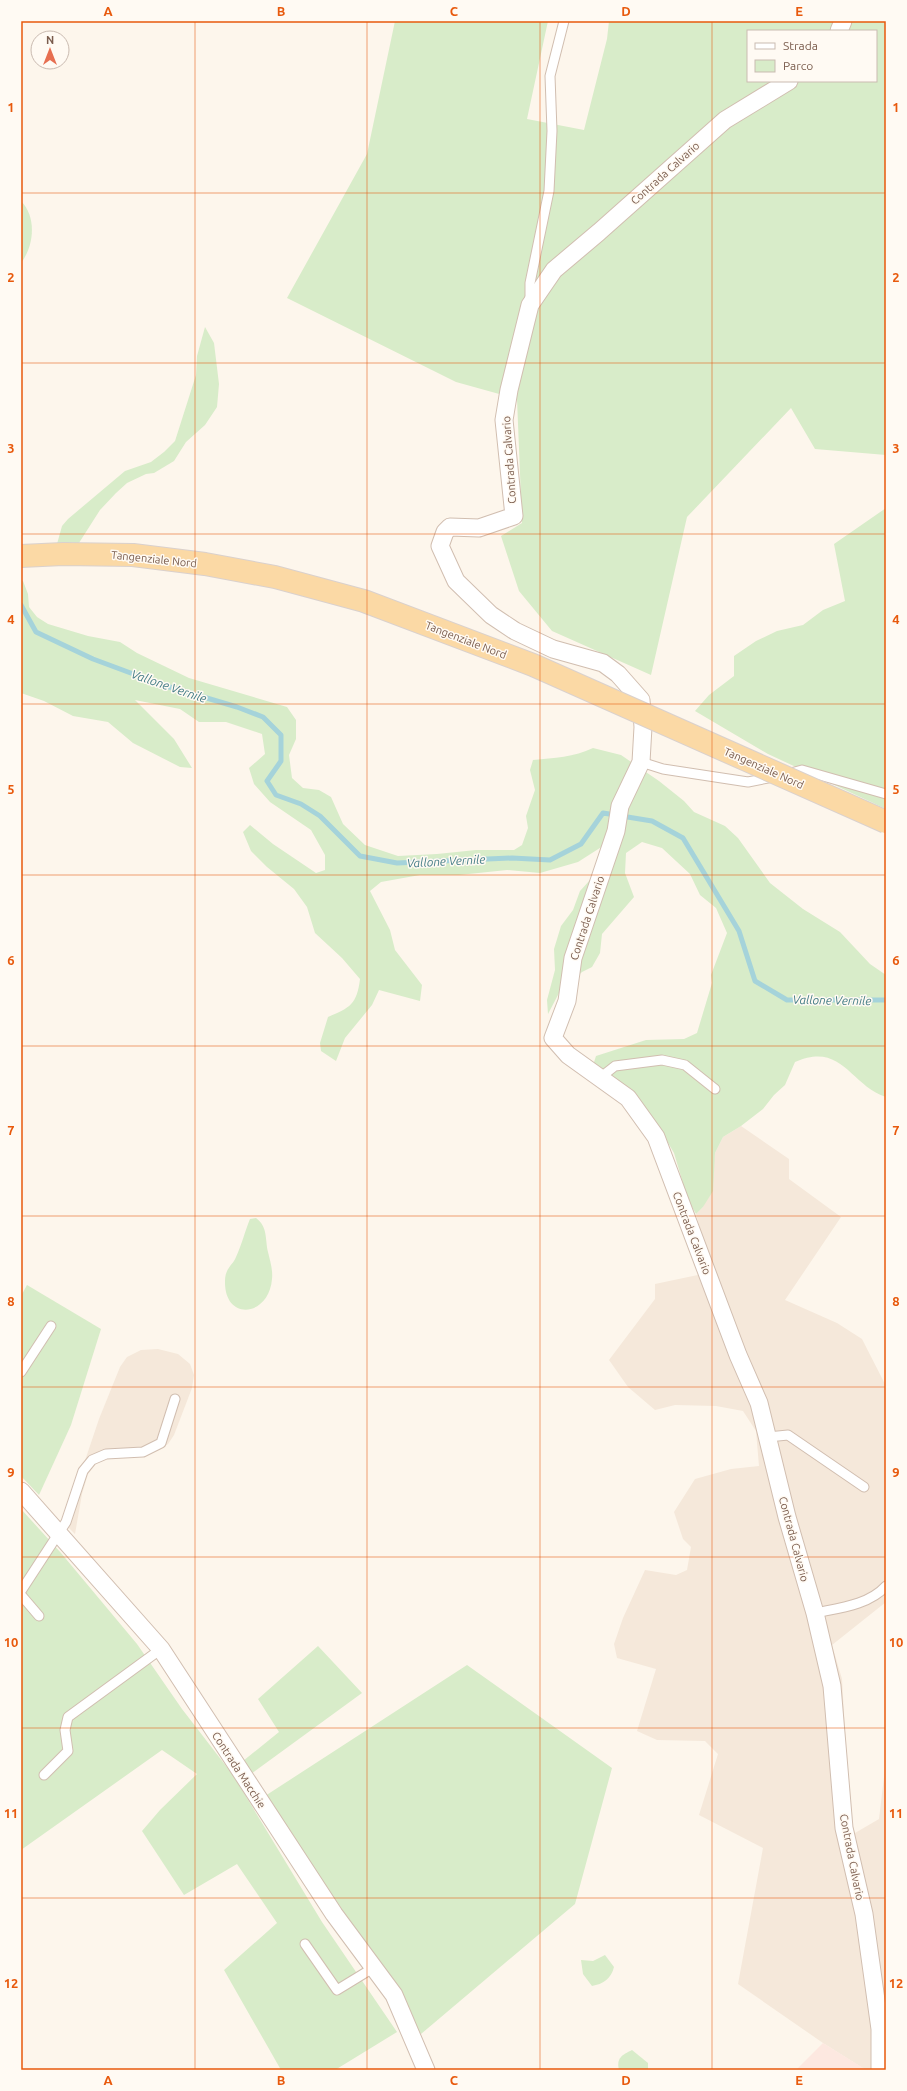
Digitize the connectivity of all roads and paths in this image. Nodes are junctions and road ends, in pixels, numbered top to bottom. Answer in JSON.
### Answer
{"nodes":[{"id":1,"x":564,"y":21,"type":"edge"},
{"id":2,"x":787,"y":82,"type":"edge"},
{"id":3,"x":530,"y":305,"type":"junction"},
{"id":4,"x":21,"y":556,"type":"edge"},
{"id":5,"x":641,"y":762,"type":"junction"},
{"id":6,"x":886,"y":794,"type":"edge"},
{"id":7,"x":886,"y":822,"type":"edge"},
{"id":8,"x":601,"y":1077,"type":"junction"},
{"id":9,"x":715,"y":1089,"type":"dead end"},
{"id":10,"x":52,"y":1326,"type":"dead end"},
{"id":11,"x":21,"y":1372,"type":"edge"},
{"id":12,"x":175,"y":1399,"type":"dead end"},
{"id":13,"x":768,"y":1437,"type":"junction"},
{"id":14,"x":864,"y":1487,"type":"dead end"},
{"id":15,"x":21,"y":1491,"type":"edge"},
{"id":16,"x":59,"y":1532,"type":"junction"},
{"id":17,"x":886,"y":1586,"type":"edge"},
{"id":18,"x":21,"y":1591,"type":"edge"},
{"id":19,"x":21,"y":1596,"type":"edge"},
{"id":20,"x":815,"y":1614,"type":"junction"},
{"id":21,"x":39,"y":1616,"type":"dead end"},
{"id":22,"x":161,"y":1649,"type":"junction"},
{"id":23,"x":44,"y":1775,"type":"dead end"},
{"id":24,"x":305,"y":1944,"type":"dead end"},
{"id":25,"x":373,"y":1968,"type":"junction"},
{"id":26,"x":426,"y":2070,"type":"edge"},
{"id":27,"x":880,"y":2070,"type":"edge"}],
"edges":[{"from":1,"to":3,"type":"lane"},
{"from":2,"to":3,"type":"street","name":"Contrada Calvario"},
{"from":3,"to":5,"type":"street","name":"Contrada Calvario"},
{"from":4,"to":7,"type":"main road","name":"Tangenziale Nord","bridge":true},
{"from":5,"to":6,"type":"lane"},
{"from":5,"to":8,"type":"street","name":"Contrada Calvario"},
{"from":8,"to":9,"type":"lane"},
{"from":8,"to":13,"type":"street","name":"Contrada Calvario"},
{"from":10,"to":11,"type":"lane"},
{"from":12,"to":16,"type":"lane"},
{"from":13,"to":14,"type":"lane"},
{"from":13,"to":20,"type":"street","name":"Contrada Calvario"},
{"from":15,"to":16,"type":"street","name":"Contrada Macchie"},
{"from":16,"to":18,"type":"lane"},
{"from":16,"to":22,"type":"street","name":"Contrada Macchie"},
{"from":17,"to":20,"type":"lane"},
{"from":19,"to":21,"type":"lane"},
{"from":20,"to":27,"type":"street","name":"Contrada Calvario"},
{"from":22,"to":23,"type":"lane"},
{"from":22,"to":25,"type":"street","name":"Contrada Macchie"},
{"from":24,"to":25,"type":"lane"},
{"from":25,"to":26,"type":"street","name":"Contrada Macchie"}]}
